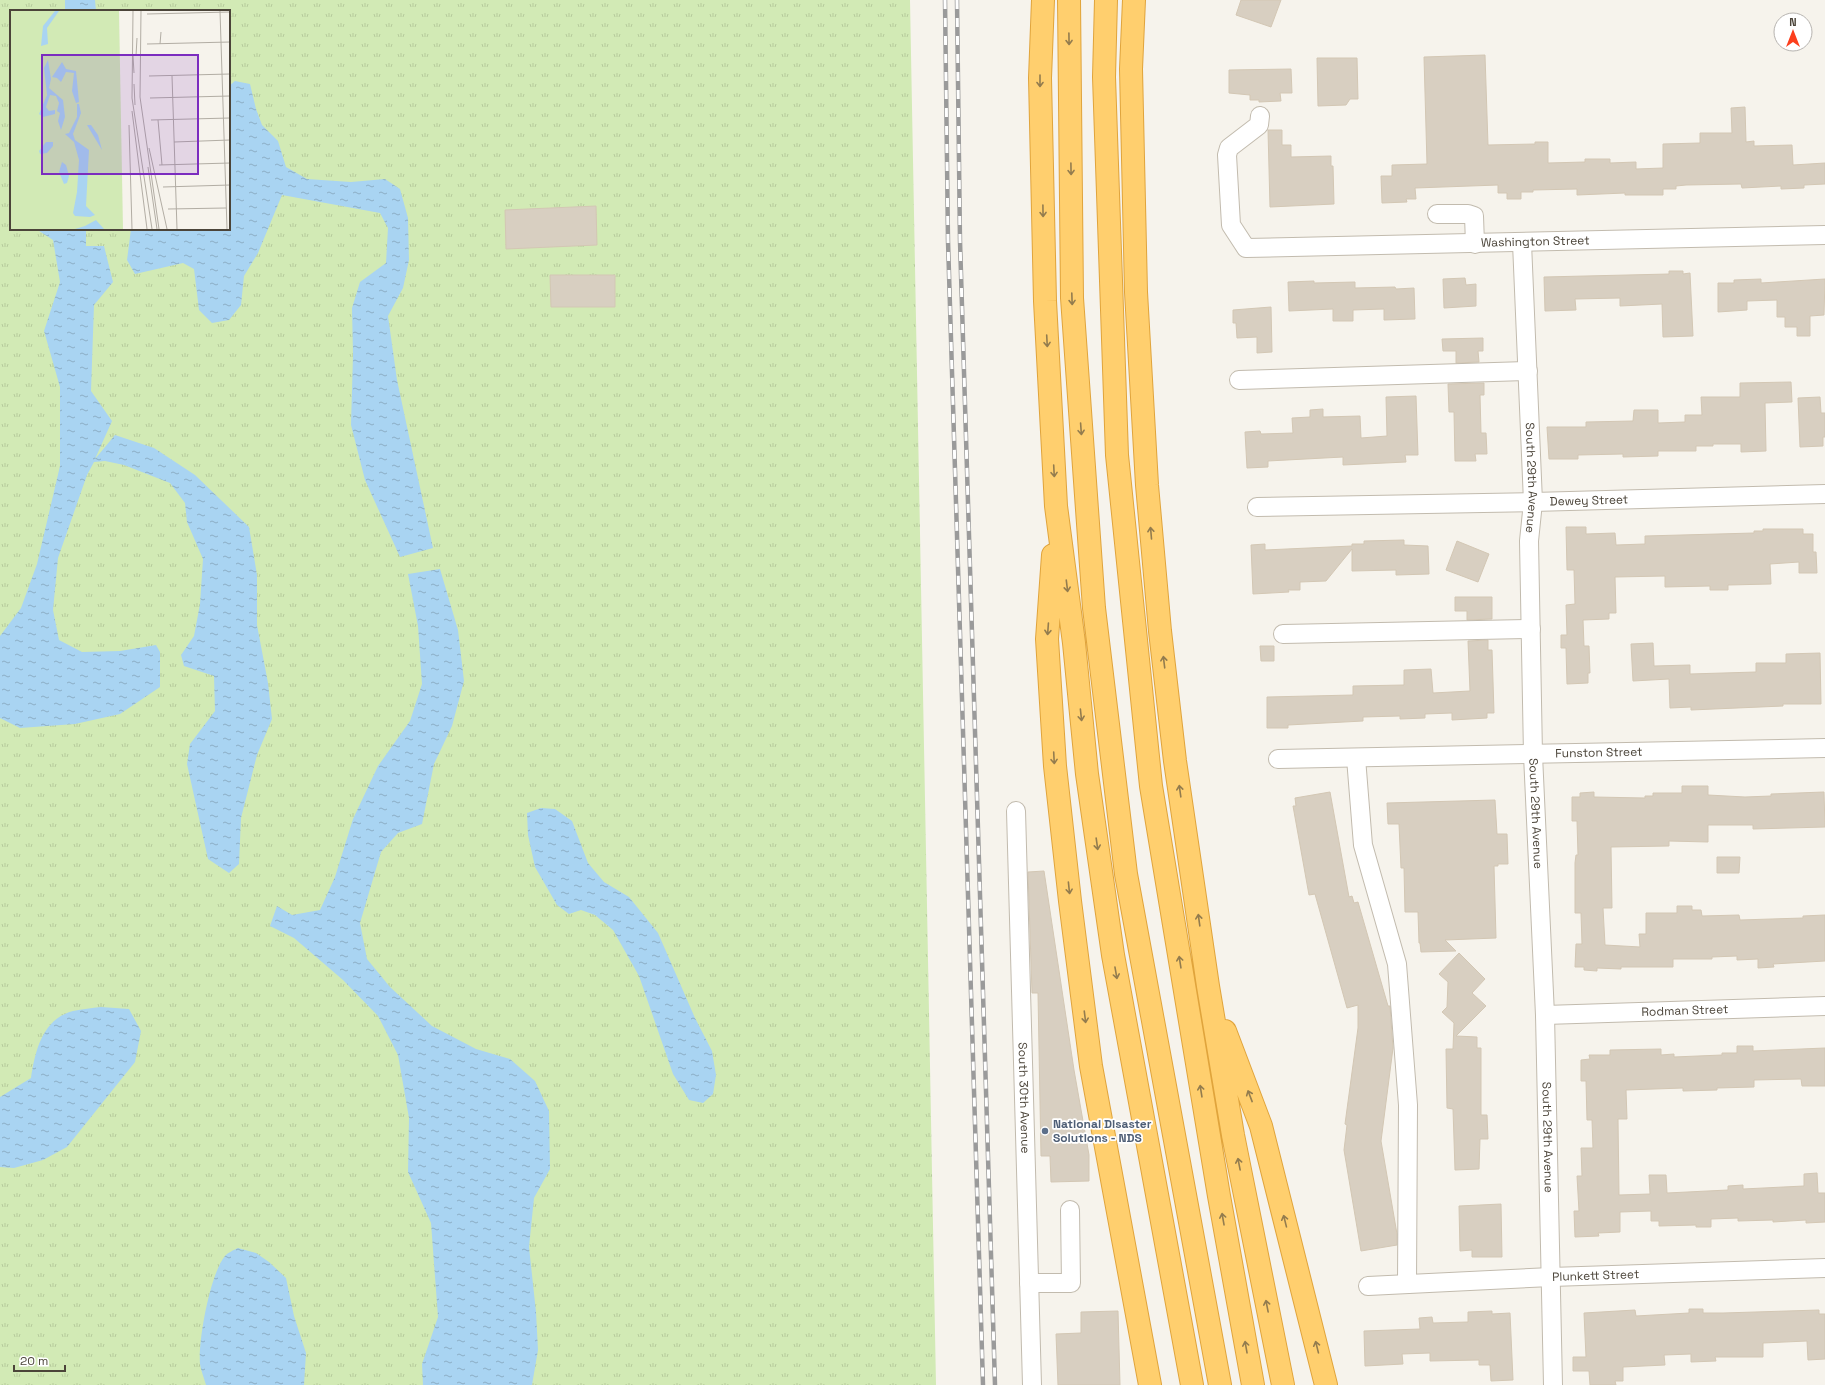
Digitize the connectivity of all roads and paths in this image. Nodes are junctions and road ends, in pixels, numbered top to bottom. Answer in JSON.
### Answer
{"nodes":[{"id":1,"x":1043,"y":0,"type":"edge"},
{"id":2,"x":1069,"y":0,"type":"edge"},
{"id":3,"x":1106,"y":0,"type":"edge"},
{"id":4,"x":1134,"y":0,"type":"edge"},
{"id":5,"x":1260,"y":116,"type":"dead end"},
{"id":6,"x":1437,"y":214,"type":"dead end"},
{"id":7,"x":1825,"y":235,"type":"edge"},
{"id":8,"x":1522,"y":243,"type":"junction"},
{"id":9,"x":1475,"y":244,"type":"junction"},
{"id":10,"x":1528,"y":371,"type":"junction"},
{"id":11,"x":1239,"y":380,"type":"dead end"},
{"id":12,"x":1825,"y":494,"type":"edge"},
{"id":13,"x":1534,"y":502,"type":"junction"},
{"id":14,"x":1056,"y":506,"type":"junction"},
{"id":15,"x":1257,"y":507,"type":"dead end"},
{"id":16,"x":1531,"y":629,"type":"junction"},
{"id":17,"x":1283,"y":634,"type":"dead end"},
{"id":18,"x":1825,"y":748,"type":"edge"},
{"id":19,"x":1534,"y":754,"type":"junction"},
{"id":20,"x":1356,"y":758,"type":"junction"},
{"id":21,"x":1278,"y":759,"type":"dead end"},
{"id":22,"x":1016,"y":811,"type":"dead end"},
{"id":23,"x":1208,"y":986,"type":"junction"},
{"id":24,"x":1825,"y":1006,"type":"edge"},
{"id":25,"x":1544,"y":1014,"type":"junction"},
{"id":26,"x":1070,"y":1210,"type":"dead end"},
{"id":27,"x":1825,"y":1268,"type":"edge"},
{"id":28,"x":1552,"y":1277,"type":"junction"},
{"id":29,"x":1029,"y":1283,"type":"junction"},
{"id":30,"x":1407,"y":1284,"type":"junction"},
{"id":31,"x":1368,"y":1286,"type":"dead end"},
{"id":32,"x":1032,"y":1385,"type":"edge"},
{"id":33,"x":1150,"y":1385,"type":"edge"},
{"id":34,"x":1192,"y":1385,"type":"edge"},
{"id":35,"x":1220,"y":1385,"type":"edge"},
{"id":36,"x":1253,"y":1385,"type":"edge"},
{"id":37,"x":1283,"y":1385,"type":"edge"},
{"id":38,"x":1326,"y":1385,"type":"edge"},
{"id":39,"x":1554,"y":1385,"type":"edge"}],
"edges":[{"from":1,"to":14,"type":"highway","one_way":true},
{"from":2,"to":35,"type":"highway","one_way":true},
{"from":36,"to":3,"type":"highway","one_way":true},
{"from":23,"to":4,"type":"highway","one_way":true},
{"from":5,"to":9,"type":"street","name":"Washington Street"},
{"from":6,"to":9,"type":"street"},
{"from":7,"to":8,"type":"street","name":"Washington Street"},
{"from":8,"to":9,"type":"street","name":"Washington Street"},
{"from":8,"to":10,"type":"street","name":"South 29th Avenue"},
{"from":10,"to":11,"type":"street"},
{"from":10,"to":13,"type":"street","name":"South 29th Avenue"},
{"from":12,"to":13,"type":"street","name":"Dewey Street"},
{"from":13,"to":15,"type":"street","name":"Dewey Street"},
{"from":13,"to":16,"type":"street","name":"South 29th Avenue"},
{"from":14,"to":33,"type":"highway","one_way":true},
{"from":14,"to":34,"type":"highway","one_way":true},
{"from":16,"to":17,"type":"street"},
{"from":16,"to":19,"type":"street","name":"South 29th Avenue"},
{"from":18,"to":19,"type":"street","name":"Funston Street"},
{"from":19,"to":20,"type":"street","name":"Funston Street"},
{"from":19,"to":25,"type":"street","name":"South 29th Avenue"},
{"from":20,"to":21,"type":"street","name":"Funston Street"},
{"from":20,"to":30,"type":"street"},
{"from":22,"to":29,"type":"street","name":"South 30th Avenue"},
{"from":37,"to":23,"type":"highway","one_way":true},
{"from":38,"to":23,"type":"highway","one_way":true},
{"from":24,"to":25,"type":"street","name":"Rodman Street"},
{"from":25,"to":28,"type":"street","name":"South 29th Avenue"},
{"from":26,"to":29,"type":"street"},
{"from":27,"to":28,"type":"street","name":"Plunkett Street"},
{"from":28,"to":30,"type":"street","name":"Plunkett Street"},
{"from":28,"to":39,"type":"street","name":"South 29th Avenue"},
{"from":29,"to":32,"type":"street","name":"South 30th Avenue"},
{"from":30,"to":31,"type":"street","name":"Plunkett Street"}]}
